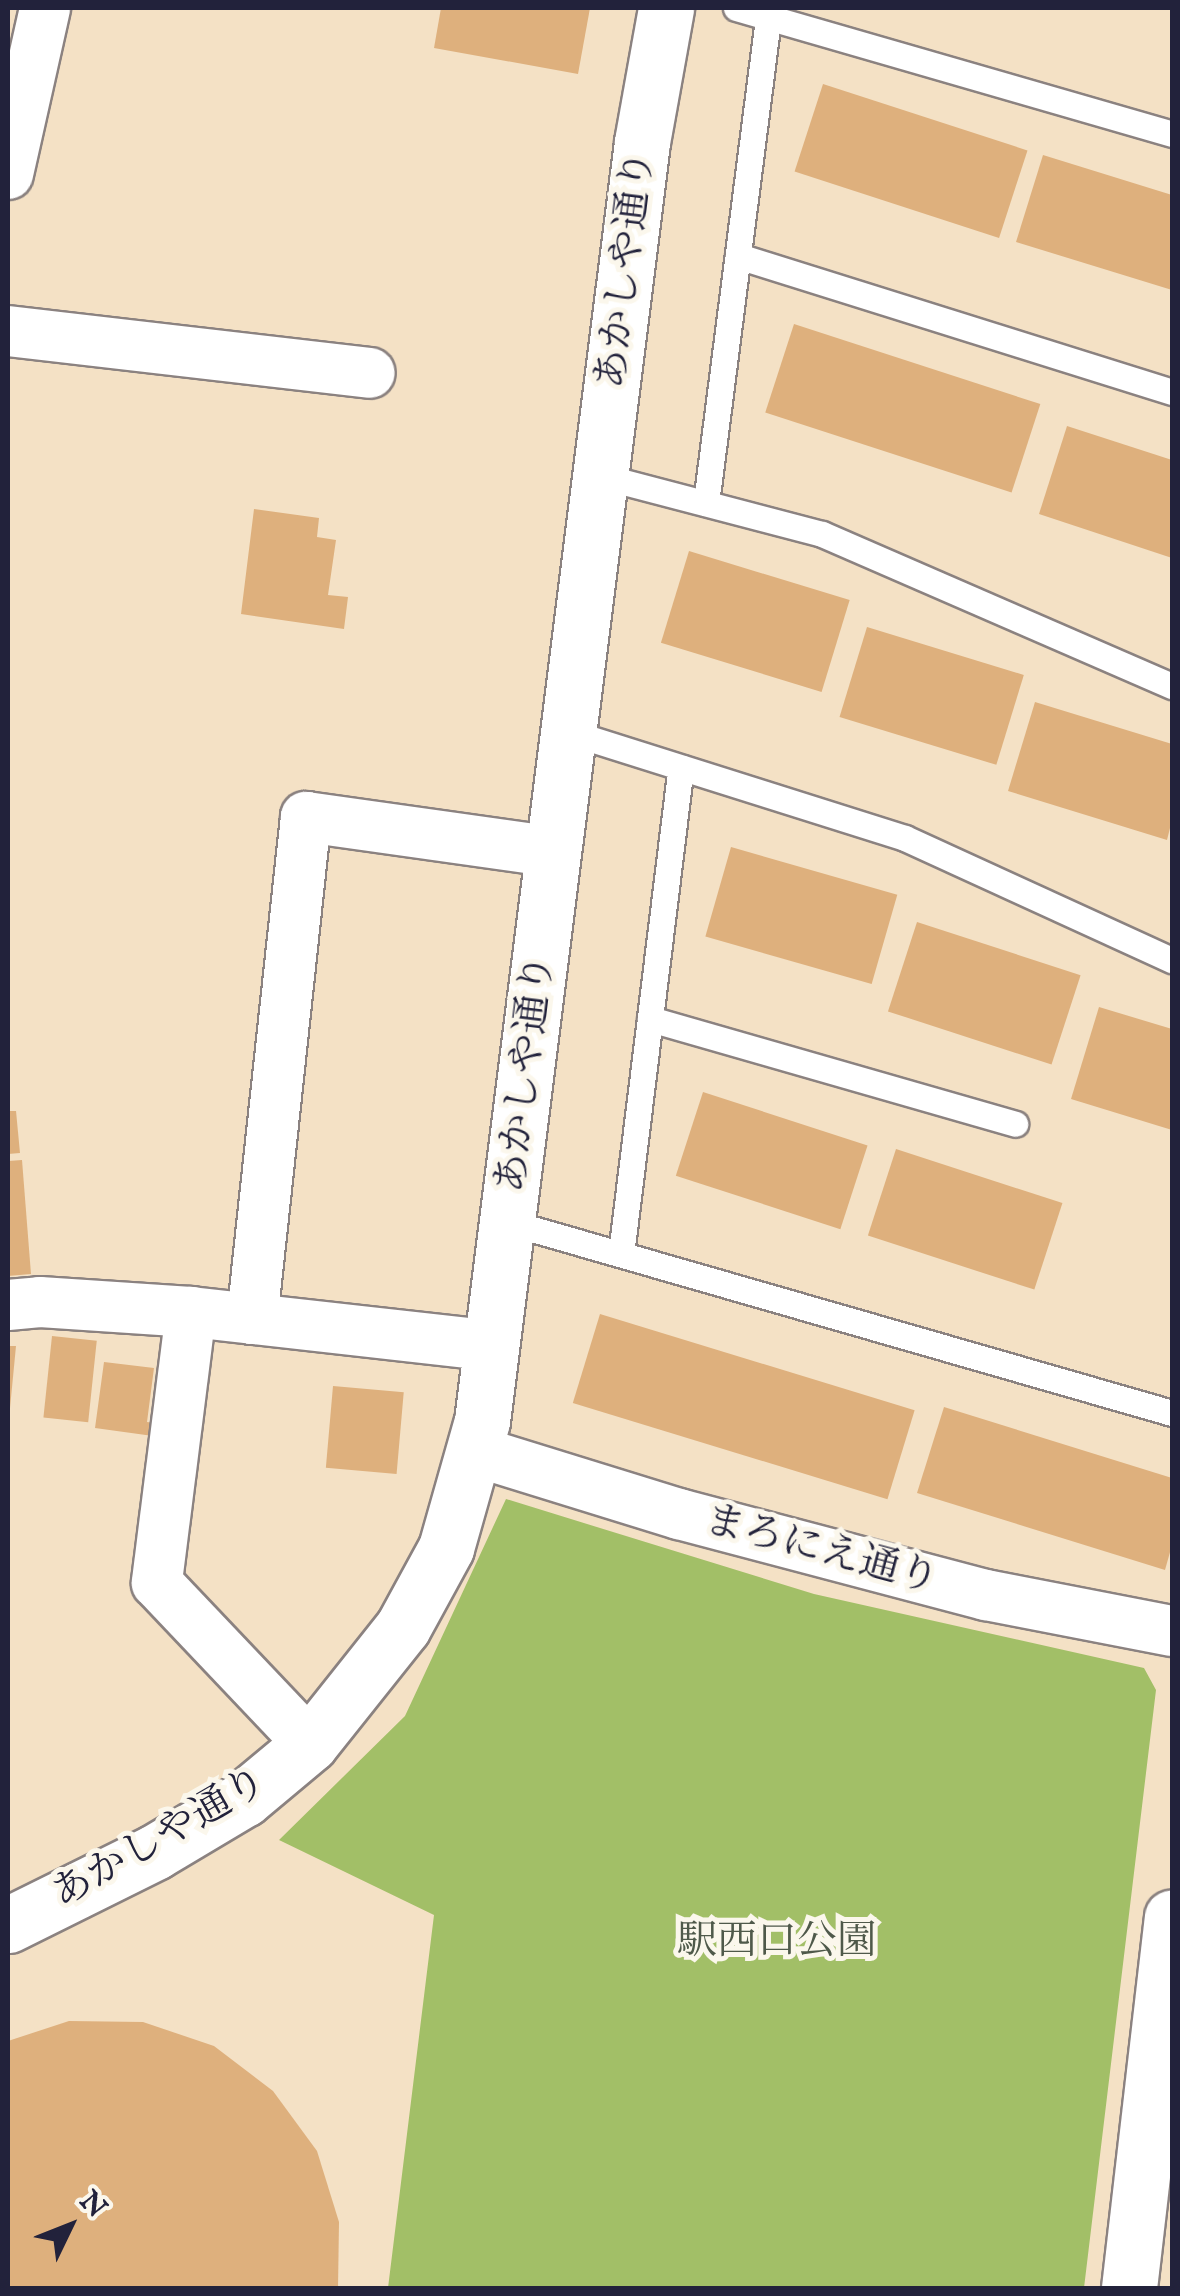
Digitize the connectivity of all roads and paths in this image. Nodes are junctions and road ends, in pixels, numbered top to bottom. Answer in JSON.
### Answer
{"nodes":[{"id":1,"x":45,"y":8,"type":"edge"},
{"id":2,"x":666,"y":8,"type":"edge"},
{"id":3,"x":736,"y":8,"type":"edge"},
{"id":4,"x":768,"y":17,"type":"junction"},
{"id":5,"x":1172,"y":134,"type":"edge"},
{"id":6,"x":8,"y":174,"type":"edge"},
{"id":7,"x":738,"y":256,"type":"junction"},
{"id":8,"x":8,"y":331,"type":"edge"},
{"id":9,"x":370,"y":372,"type":"dead end"},
{"id":10,"x":1172,"y":392,"type":"edge"},
{"id":11,"x":601,"y":476,"type":"junction"},
{"id":12,"x":706,"y":503,"type":"junction"},
{"id":13,"x":1172,"y":686,"type":"edge"},
{"id":14,"x":569,"y":732,"type":"junction"},
{"id":15,"x":681,"y":768,"type":"junction"},
{"id":16,"x":554,"y":852,"type":"junction"},
{"id":17,"x":1172,"y":960,"type":"edge"},
{"id":18,"x":650,"y":1019,"type":"junction"},
{"id":19,"x":1016,"y":1124,"type":"dead end"},
{"id":20,"x":508,"y":1222,"type":"junction"},
{"id":21,"x":620,"y":1254,"type":"junction"},
{"id":22,"x":8,"y":1305,"type":"edge"},
{"id":23,"x":191,"y":1312,"type":"junction"},
{"id":24,"x":252,"y":1318,"type":"junction"},
{"id":25,"x":493,"y":1346,"type":"junction"},
{"id":26,"x":1172,"y":1414,"type":"edge"},
{"id":27,"x":475,"y":1451,"type":"junction"},
{"id":28,"x":1172,"y":1631,"type":"edge"},
{"id":29,"x":310,"y":1744,"type":"junction"},
{"id":30,"x":1172,"y":1917,"type":"edge"},
{"id":31,"x":8,"y":1925,"type":"edge"},
{"id":32,"x":1129,"y":2288,"type":"edge"}],
"edges":[{"from":1,"to":6,"type":"street"},
{"from":2,"to":11,"type":"street","name":"あかしや通り"},
{"from":3,"to":4,"type":"lane"},
{"from":4,"to":5,"type":"lane"},
{"from":4,"to":7,"type":"lane"},
{"from":7,"to":10,"type":"lane"},
{"from":7,"to":12,"type":"lane"},
{"from":8,"to":9,"type":"street"},
{"from":11,"to":12,"type":"lane"},
{"from":11,"to":14,"type":"street","name":"あかしや通り"},
{"from":12,"to":13,"type":"lane"},
{"from":14,"to":15,"type":"lane"},
{"from":14,"to":16,"type":"street","name":"あかしや通り"},
{"from":15,"to":17,"type":"lane"},
{"from":15,"to":18,"type":"lane"},
{"from":16,"to":20,"type":"street","name":"あかしや通り"},
{"from":16,"to":24,"type":"street"},
{"from":18,"to":19,"type":"lane"},
{"from":18,"to":21,"type":"lane"},
{"from":20,"to":21,"type":"lane"},
{"from":20,"to":25,"type":"street","name":"あかしや通り"},
{"from":21,"to":26,"type":"lane"},
{"from":22,"to":23,"type":"street"},
{"from":23,"to":24,"type":"street"},
{"from":23,"to":29,"type":"street"},
{"from":24,"to":25,"type":"street"},
{"from":25,"to":27,"type":"street","name":"あかしや通り"},
{"from":27,"to":28,"type":"street","name":"まろにえ通り"},
{"from":27,"to":29,"type":"street","name":"あかしや通り"},
{"from":29,"to":31,"type":"street","name":"あかしや通り"},
{"from":30,"to":32,"type":"street"}]}
